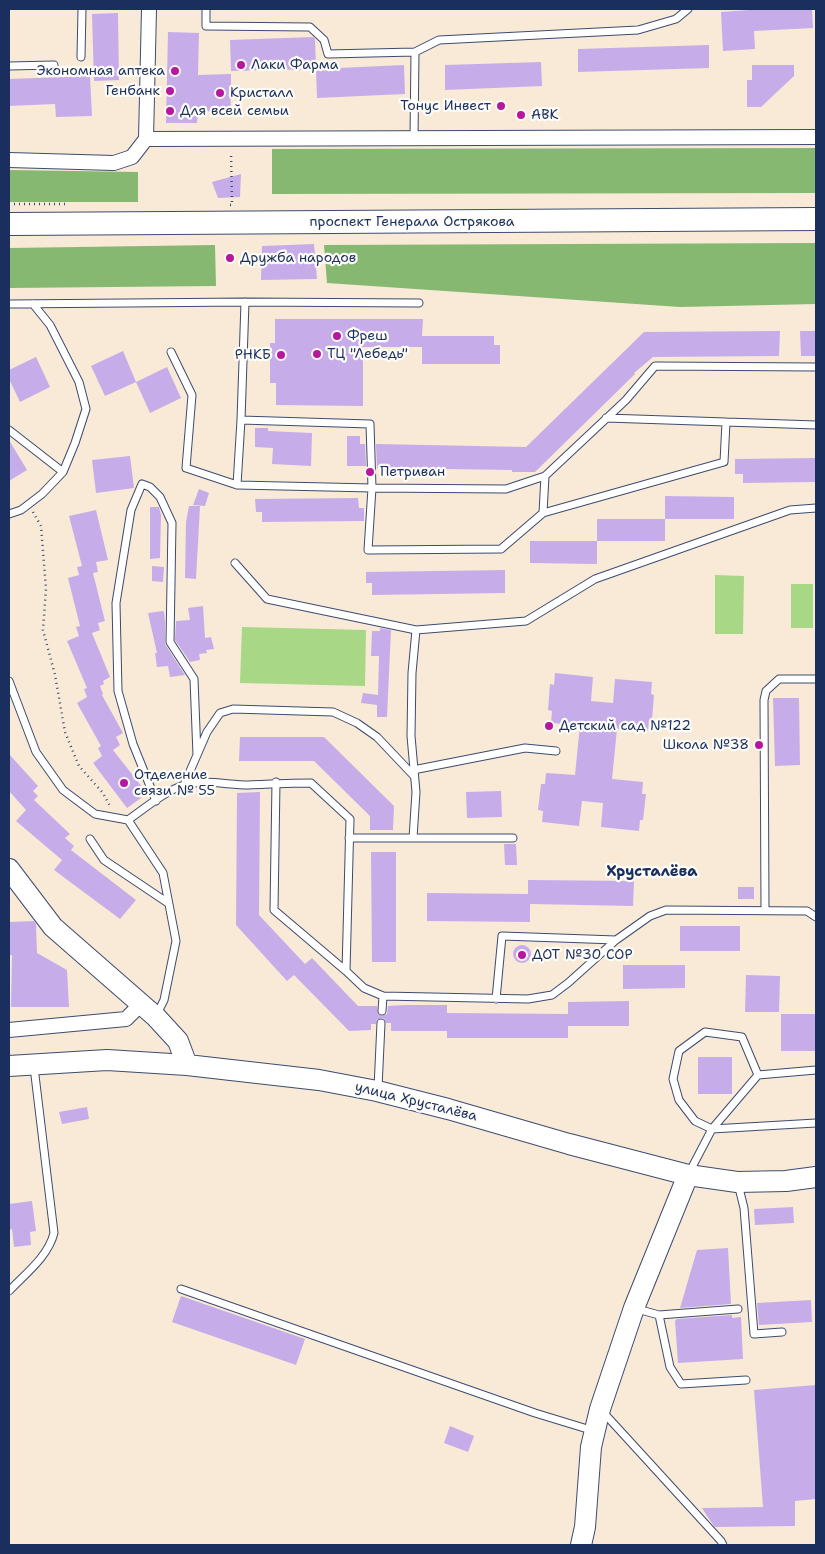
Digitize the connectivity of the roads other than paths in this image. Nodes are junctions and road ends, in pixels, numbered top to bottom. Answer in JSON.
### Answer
{"nodes":[{"id":1,"x":82,"y":9,"type":"edge"},
{"id":2,"x":149,"y":9,"type":"edge"},
{"id":3,"x":206,"y":9,"type":"edge"},
{"id":4,"x":688,"y":9,"type":"edge"},
{"id":5,"x":416,"y":52,"type":"junction"},
{"id":6,"x":82,"y":57,"type":"dead end"},
{"id":7,"x":54,"y":65,"type":"dead end"},
{"id":8,"x":9,"y":66,"type":"edge"},
{"id":9,"x":414,"y":138,"type":"junction"},
{"id":10,"x":816,"y":138,"type":"edge"},
{"id":11,"x":146,"y":139,"type":"junction"},
{"id":12,"x":9,"y":160,"type":"edge"},
{"id":13,"x":816,"y":219,"type":"edge"},
{"id":14,"x":9,"y":224,"type":"edge"},
{"id":15,"x":244,"y":302,"type":"junction"},
{"id":16,"x":420,"y":303,"type":"dead end"},
{"id":17,"x":9,"y":304,"type":"edge"},
{"id":18,"x":33,"y":304,"type":"junction"},
{"id":19,"x":171,"y":352,"type":"dead end"},
{"id":20,"x":816,"y":367,"type":"edge"},
{"id":21,"x":606,"y":418,"type":"junction"},
{"id":22,"x":241,"y":420,"type":"junction"},
{"id":23,"x":726,"y":422,"type":"junction"},
{"id":24,"x":816,"y":426,"type":"edge"},
{"id":25,"x":9,"y":430,"type":"edge"},
{"id":26,"x":63,"y":472,"type":"junction"},
{"id":27,"x":545,"y":476,"type":"junction"},
{"id":28,"x":237,"y":485,"type":"junction"},
{"id":29,"x":372,"y":488,"type":"junction"},
{"id":30,"x":816,"y":508,"type":"edge"},
{"id":31,"x":542,"y":513,"type":"junction"},
{"id":32,"x":9,"y":514,"type":"edge"},
{"id":33,"x":235,"y":563,"type":"dead end"},
{"id":34,"x":416,"y":630,"type":"junction"},
{"id":35,"x":816,"y":679,"type":"edge"},
{"id":36,"x":9,"y":681,"type":"edge"},
{"id":37,"x":556,"y":751,"type":"dead end"},
{"id":38,"x":197,"y":755,"type":"junction"},
{"id":39,"x":414,"y":773,"type":"junction"},
{"id":40,"x":276,"y":782,"type":"junction"},
{"id":41,"x":184,"y":786,"type":"junction"},
{"id":42,"x":156,"y":801,"type":"junction"},
{"id":43,"x":128,"y":820,"type":"junction"},
{"id":44,"x":349,"y":838,"type":"junction"},
{"id":45,"x":413,"y":838,"type":"junction"},
{"id":46,"x":513,"y":838,"type":"dead end"},
{"id":47,"x":90,"y":839,"type":"dead end"},
{"id":48,"x":9,"y":869,"type":"edge"},
{"id":49,"x":168,"y":903,"type":"junction"},
{"id":50,"x":765,"y":910,"type":"junction"},
{"id":51,"x":816,"y":917,"type":"edge"},
{"id":52,"x":616,"y":940,"type":"junction"},
{"id":53,"x":346,"y":971,"type":"junction"},
{"id":54,"x":383,"y":996,"type":"junction"},
{"id":55,"x":496,"y":999,"type":"junction"},
{"id":56,"x":141,"y":1004,"type":"junction"},
{"id":57,"x":382,"y":1011,"type":"dead end"},
{"id":58,"x":156,"y":1017,"type":"junction"},
{"id":59,"x":381,"y":1024,"type":"dead end"},
{"id":60,"x":9,"y":1030,"type":"edge"},
{"id":61,"x":33,"y":1064,"type":"junction"},
{"id":62,"x":187,"y":1065,"type":"junction"},
{"id":63,"x":9,"y":1066,"type":"edge"},
{"id":64,"x":816,"y":1070,"type":"edge"},
{"id":65,"x":758,"y":1075,"type":"junction"},
{"id":66,"x":377,"y":1091,"type":"junction"},
{"id":67,"x":816,"y":1123,"type":"edge"},
{"id":68,"x":712,"y":1129,"type":"junction"},
{"id":69,"x":688,"y":1175,"type":"junction"},
{"id":70,"x":814,"y":1179,"type":"edge"},
{"id":71,"x":737,"y":1182,"type":"junction"},
{"id":72,"x":181,"y":1289,"type":"dead end"},
{"id":73,"x":9,"y":1291,"type":"edge"},
{"id":74,"x":634,"y":1308,"type":"junction"},
{"id":75,"x":738,"y":1309,"type":"dead end"},
{"id":76,"x":659,"y":1316,"type":"junction"},
{"id":77,"x":782,"y":1332,"type":"dead end"},
{"id":78,"x":746,"y":1380,"type":"dead end"},
{"id":79,"x":600,"y":1409,"type":"junction"},
{"id":80,"x":595,"y":1432,"type":"junction"},
{"id":81,"x":581,"y":1545,"type":"edge"},
{"id":82,"x":723,"y":1545,"type":"edge"}],
"edges":[{"from":1,"to":6,"type":"lane"},
{"from":2,"to":11,"type":"street"},
{"from":3,"to":5,"type":"lane"},
{"from":4,"to":5,"type":"lane"},
{"from":5,"to":9,"type":"lane"},
{"from":7,"to":8,"type":"lane"},
{"from":9,"to":10,"type":"street"},
{"from":9,"to":11,"type":"street"},
{"from":11,"to":12,"type":"street"},
{"from":13,"to":14,"type":"main road","name":"проспект Генерала Острякова"},
{"from":15,"to":16,"type":"lane"},
{"from":15,"to":18,"type":"lane"},
{"from":15,"to":22,"type":"lane"},
{"from":17,"to":18,"type":"lane"},
{"from":18,"to":26,"type":"lane"},
{"from":19,"to":28,"type":"lane"},
{"from":20,"to":21,"type":"lane"},
{"from":21,"to":23,"type":"lane"},
{"from":21,"to":27,"type":"lane"},
{"from":22,"to":28,"type":"lane"},
{"from":22,"to":29,"type":"lane"},
{"from":23,"to":24,"type":"lane"},
{"from":23,"to":31,"type":"lane"},
{"from":25,"to":26,"type":"lane"},
{"from":26,"to":32,"type":"lane"},
{"from":27,"to":29,"type":"lane"},
{"from":27,"to":31,"type":"lane"},
{"from":28,"to":29,"type":"lane"},
{"from":29,"to":31,"type":"lane"},
{"from":30,"to":34,"type":"lane"},
{"from":33,"to":34,"type":"lane"},
{"from":34,"to":39,"type":"lane"},
{"from":35,"to":50,"type":"lane"},
{"from":36,"to":43,"type":"lane"},
{"from":37,"to":39,"type":"lane"},
{"from":38,"to":39,"type":"lane"},
{"from":38,"to":41,"type":"lane"},
{"from":38,"to":42,"type":"lane"},
{"from":39,"to":45,"type":"lane"},
{"from":40,"to":41,"type":"lane"},
{"from":40,"to":44,"type":"lane"},
{"from":40,"to":53,"type":"lane"},
{"from":41,"to":42,"type":"lane"},
{"from":42,"to":43,"type":"lane"},
{"from":43,"to":49,"type":"lane"},
{"from":44,"to":45,"type":"lane"},
{"from":44,"to":53,"type":"lane"},
{"from":45,"to":46,"type":"lane"},
{"from":47,"to":49,"type":"lane"},
{"from":48,"to":56,"type":"main road"},
{"from":49,"to":58,"type":"lane"},
{"from":50,"to":51,"type":"lane"},
{"from":50,"to":52,"type":"lane"},
{"from":52,"to":55,"type":"lane"},
{"from":52,"to":55,"type":"lane"},
{"from":53,"to":54,"type":"lane"},
{"from":54,"to":55,"type":"lane"},
{"from":54,"to":57,"type":"lane"},
{"from":56,"to":58,"type":"main road"},
{"from":56,"to":60,"type":"street"},
{"from":58,"to":62,"type":"main road"},
{"from":59,"to":66,"type":"lane"},
{"from":61,"to":62,"type":"main road","name":"улица Хрусталёва"},
{"from":61,"to":63,"type":"main road","name":"улица Хрусталёва"},
{"from":61,"to":73,"type":"lane"},
{"from":62,"to":66,"type":"main road","name":"улица Хрусталёва"},
{"from":64,"to":65,"type":"lane"},
{"from":65,"to":68,"type":"lane"},
{"from":65,"to":68,"type":"lane"},
{"from":66,"to":69,"type":"main road","name":"улица Хрусталёва"},
{"from":67,"to":68,"type":"lane"},
{"from":68,"to":69,"type":"lane"},
{"from":69,"to":71,"type":"main road","name":"улица Хрусталёва"},
{"from":69,"to":74,"type":"main road"},
{"from":70,"to":71,"type":"main road","name":"улица Хрусталёва"},
{"from":71,"to":77,"type":"lane"},
{"from":72,"to":80,"type":"lane"},
{"from":74,"to":76,"type":"lane"},
{"from":74,"to":79,"type":"main road"},
{"from":75,"to":76,"type":"lane"},
{"from":76,"to":78,"type":"lane"},
{"from":79,"to":80,"type":"main road"},
{"from":79,"to":82,"type":"lane"},
{"from":80,"to":81,"type":"main road"}]}
